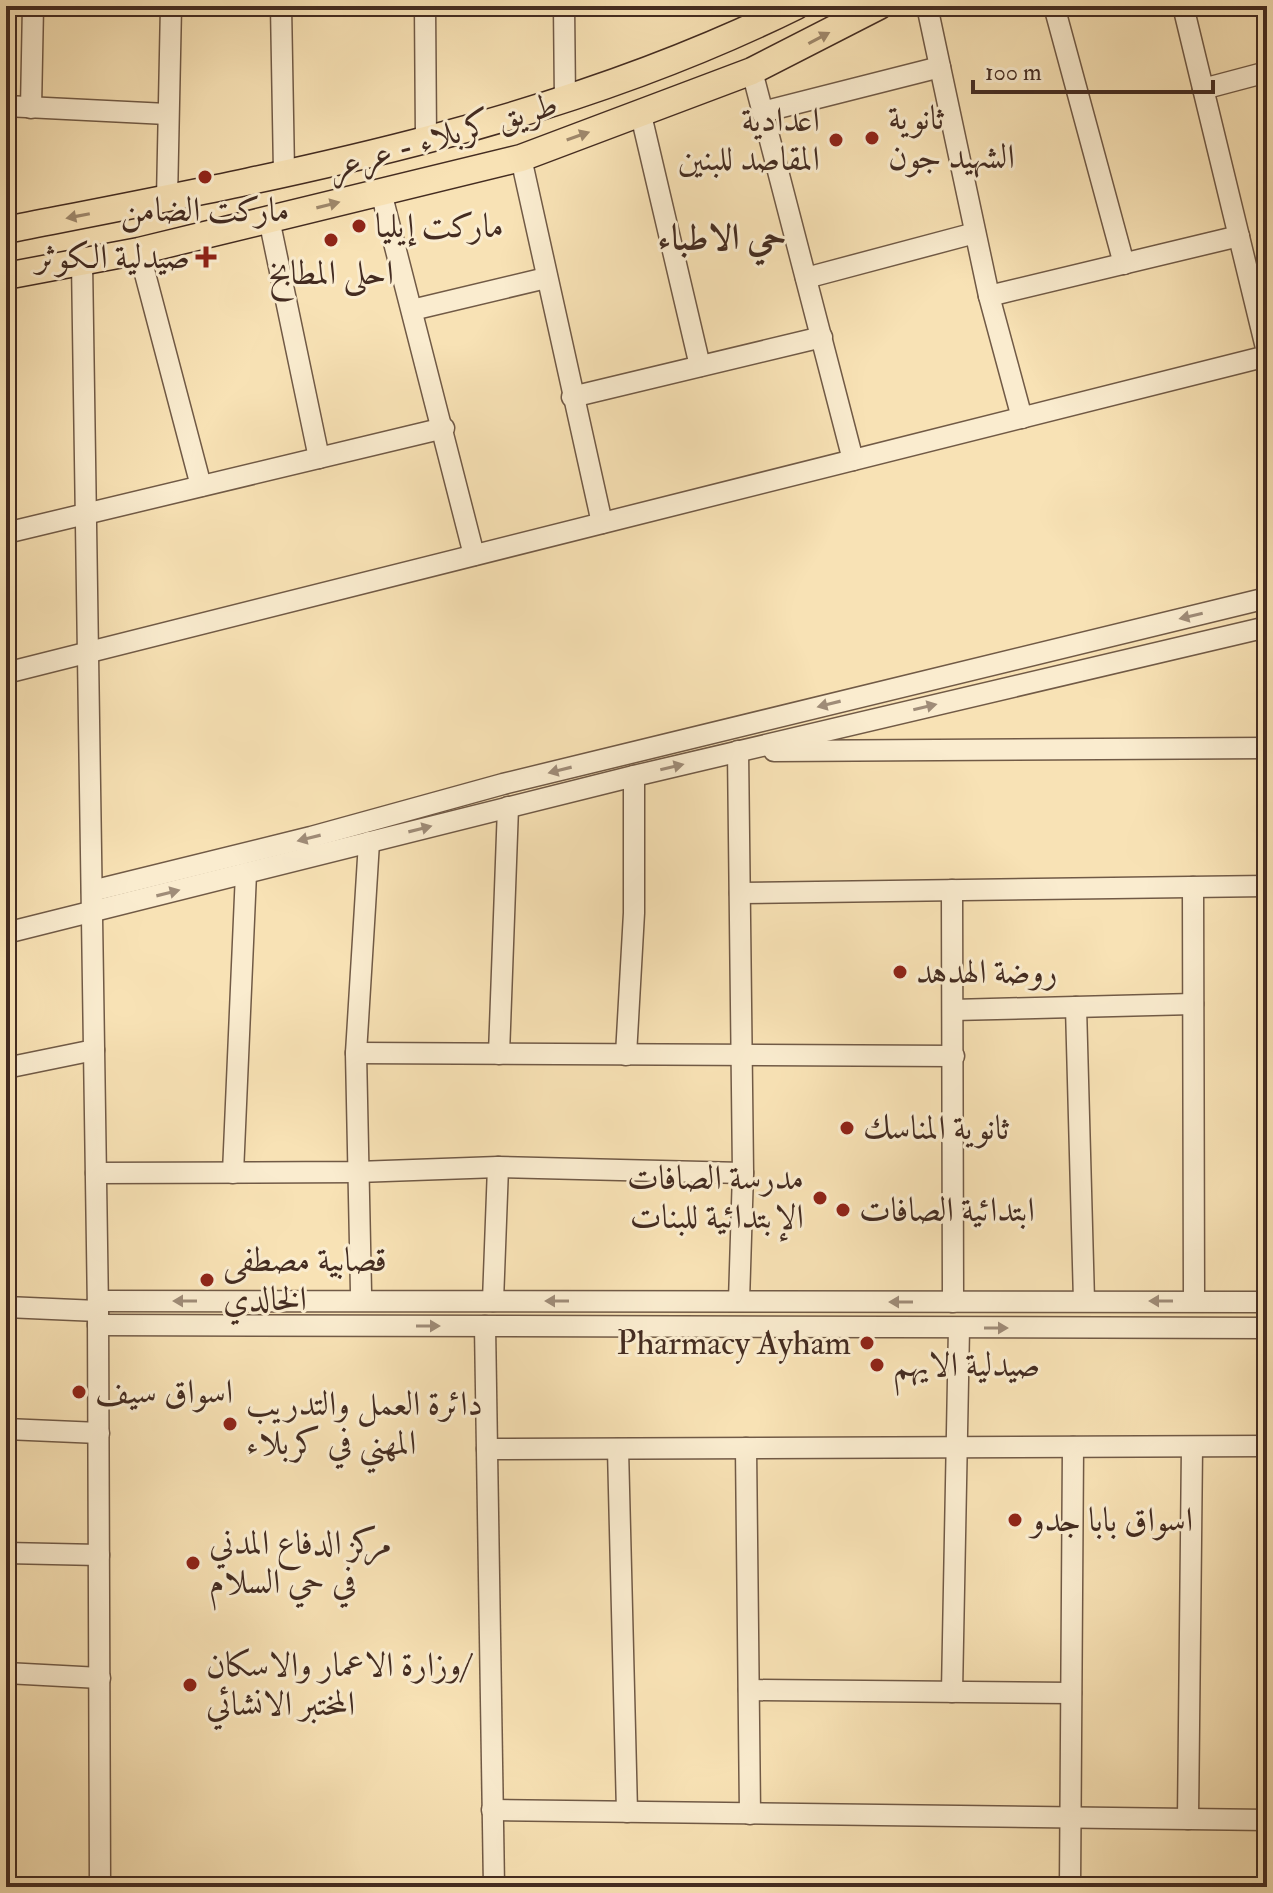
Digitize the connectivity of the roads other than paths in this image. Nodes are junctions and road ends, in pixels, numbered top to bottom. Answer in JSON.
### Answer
{"nodes":[{"id":1,"x":33,"y":6,"type":"edge"},
{"id":2,"x":171,"y":6,"type":"edge"},
{"id":3,"x":281,"y":6,"type":"edge"},
{"id":4,"x":425,"y":6,"type":"edge"},
{"id":5,"x":564,"y":6,"type":"edge"},
{"id":6,"x":796,"y":6,"type":"edge"},
{"id":7,"x":879,"y":6,"type":"edge"},
{"id":8,"x":927,"y":6,"type":"edge"},
{"id":9,"x":1054,"y":6,"type":"edge"},
{"id":10,"x":1183,"y":6,"type":"edge"},
{"id":11,"x":716,"y":43,"type":"junction"},
{"id":12,"x":940,"y":67,"type":"junction"},
{"id":13,"x":653,"y":70,"type":"junction"},
{"id":14,"x":1267,"y":72,"type":"edge"},
{"id":15,"x":741,"y":76,"type":"junction"},
{"id":16,"x":1203,"y":89,"type":"junction"},
{"id":17,"x":565,"y":101,"type":"junction"},
{"id":18,"x":6,"y":106,"type":"edge"},
{"id":19,"x":31,"y":108,"type":"junction"},
{"id":20,"x":654,"y":110,"type":"junction"},
{"id":21,"x":762,"y":112,"type":"junction"},
{"id":22,"x":167,"y":114,"type":"junction"},
{"id":23,"x":426,"y":139,"type":"junction"},
{"id":24,"x":521,"y":158,"type":"junction"},
{"id":25,"x":284,"y":172,"type":"junction"},
{"id":26,"x":381,"y":192,"type":"junction"},
{"id":27,"x":167,"y":199,"type":"junction"},
{"id":28,"x":269,"y":219,"type":"junction"},
{"id":29,"x":6,"y":230,"type":"edge"},
{"id":30,"x":975,"y":233,"type":"junction"},
{"id":31,"x":1239,"y":236,"type":"junction"},
{"id":32,"x":139,"y":251,"type":"junction"},
{"id":33,"x":82,"y":262,"type":"junction"},
{"id":34,"x":1124,"y":264,"type":"junction"},
{"id":35,"x":6,"y":276,"type":"edge"},
{"id":36,"x":546,"y":278,"type":"junction"},
{"id":37,"x":806,"y":278,"type":"junction"},
{"id":38,"x":989,"y":296,"type":"junction"},
{"id":39,"x":412,"y":310,"type":"junction"},
{"id":40,"x":822,"y":337,"type":"junction"},
{"id":41,"x":1267,"y":354,"type":"edge"},
{"id":42,"x":700,"y":366,"type":"junction"},
{"id":43,"x":572,"y":397,"type":"junction"},
{"id":44,"x":1022,"y":418,"type":"junction"},
{"id":45,"x":444,"y":428,"type":"junction"},
{"id":46,"x":319,"y":458,"type":"junction"},
{"id":47,"x":853,"y":460,"type":"junction"},
{"id":48,"x":201,"y":486,"type":"junction"},
{"id":49,"x":86,"y":513,"type":"junction"},
{"id":50,"x":602,"y":523,"type":"junction"},
{"id":51,"x":6,"y":533,"type":"edge"},
{"id":52,"x":474,"y":555,"type":"junction"},
{"id":53,"x":1267,"y":598,"type":"edge"},
{"id":54,"x":1267,"y":627,"type":"edge"},
{"id":55,"x":88,"y":653,"type":"junction"},
{"id":56,"x":6,"y":673,"type":"edge"},
{"id":57,"x":1267,"y":748,"type":"edge"},
{"id":58,"x":738,"y":751,"type":"junction"},
{"id":59,"x":634,"y":776,"type":"junction"},
{"id":60,"x":508,"y":807,"type":"junction"},
{"id":61,"x":369,"y":842,"type":"junction"},
{"id":62,"x":246,"y":873,"type":"junction"},
{"id":63,"x":1267,"y":886,"type":"edge"},
{"id":64,"x":1193,"y":887,"type":"junction"},
{"id":65,"x":952,"y":890,"type":"junction"},
{"id":66,"x":92,"y":891,"type":"junction"},
{"id":67,"x":740,"y":893,"type":"junction"},
{"id":68,"x":92,"y":912,"type":"junction"},
{"id":69,"x":6,"y":933,"type":"edge"},
{"id":70,"x":1193,"y":1004,"type":"junction"},
{"id":71,"x":1076,"y":1007,"type":"junction"},
{"id":72,"x":953,"y":1010,"type":"junction"},
{"id":73,"x":94,"y":1050,"type":"junction"},
{"id":74,"x":356,"y":1053,"type":"junction"},
{"id":75,"x":499,"y":1054,"type":"junction"},
{"id":76,"x":626,"y":1055,"type":"junction"},
{"id":77,"x":742,"y":1055,"type":"junction"},
{"id":78,"x":954,"y":1056,"type":"junction"},
{"id":79,"x":6,"y":1068,"type":"edge"},
{"id":80,"x":498,"y":1167,"type":"junction"},
{"id":81,"x":357,"y":1172,"type":"junction"},
{"id":82,"x":96,"y":1173,"type":"junction"},
{"id":83,"x":233,"y":1173,"type":"junction"},
{"id":84,"x":743,"y":1173,"type":"junction"},
{"id":85,"x":361,"y":1292,"type":"dead end"},
{"id":86,"x":130,"y":1301,"type":"junction"},
{"id":87,"x":493,"y":1301,"type":"junction"},
{"id":88,"x":611,"y":1301,"type":"junction"},
{"id":89,"x":739,"y":1301,"type":"junction"},
{"id":90,"x":1084,"y":1301,"type":"junction"},
{"id":91,"x":1194,"y":1301,"type":"junction"},
{"id":92,"x":634,"y":1302,"type":"junction"},
{"id":93,"x":953,"y":1302,"type":"junction"},
{"id":94,"x":1267,"y":1302,"type":"edge"},
{"id":95,"x":6,"y":1307,"type":"edge"},
{"id":96,"x":98,"y":1312,"type":"junction"},
{"id":97,"x":128,"y":1325,"type":"junction"},
{"id":98,"x":485,"y":1326,"type":"junction"},
{"id":99,"x":608,"y":1327,"type":"junction"},
{"id":100,"x":632,"y":1327,"type":"junction"},
{"id":101,"x":959,"y":1328,"type":"junction"},
{"id":102,"x":1267,"y":1328,"type":"edge"},
{"id":103,"x":6,"y":1429,"type":"edge"},
{"id":104,"x":99,"y":1433,"type":"junction"},
{"id":105,"x":1267,"y":1446,"type":"edge"},
{"id":106,"x":958,"y":1447,"type":"junction"},
{"id":107,"x":1073,"y":1447,"type":"junction"},
{"id":108,"x":1192,"y":1447,"type":"junction"},
{"id":109,"x":746,"y":1448,"type":"junction"},
{"id":110,"x":487,"y":1449,"type":"junction"},
{"id":111,"x":618,"y":1449,"type":"junction"},
{"id":112,"x":6,"y":1553,"type":"edge"},
{"id":113,"x":99,"y":1555,"type":"junction"},
{"id":114,"x":6,"y":1673,"type":"edge"},
{"id":115,"x":100,"y":1678,"type":"junction"},
{"id":116,"x":749,"y":1690,"type":"junction"},
{"id":117,"x":952,"y":1692,"type":"junction"},
{"id":118,"x":1071,"y":1693,"type":"junction"},
{"id":119,"x":492,"y":1810,"type":"junction"},
{"id":120,"x":627,"y":1812,"type":"junction"},
{"id":121,"x":750,"y":1814,"type":"junction"},
{"id":122,"x":1070,"y":1818,"type":"junction"},
{"id":123,"x":1188,"y":1819,"type":"junction"},
{"id":124,"x":1267,"y":1820,"type":"edge"},
{"id":125,"x":100,"y":1887,"type":"edge"},
{"id":126,"x":494,"y":1887,"type":"edge"},
{"id":127,"x":1070,"y":1887,"type":"edge"}],
"edges":[{"from":1,"to":19,"type":"street"},
{"from":2,"to":22,"type":"street"},
{"from":3,"to":25,"type":"street"},
{"from":4,"to":23,"type":"street"},
{"from":5,"to":17,"type":"street"},
{"from":6,"to":11,"type":"main road","name":"طريق كربلاء - عرعر"},
{"from":15,"to":7,"type":"main road","name":"طريق كربلاء - عرعر","one_way":true},
{"from":8,"to":12,"type":"street"},
{"from":9,"to":34,"type":"street"},
{"from":10,"to":16,"type":"street"},
{"from":11,"to":13,"type":"main road","name":"طريق كربلاء - عرعر"},
{"from":11,"to":15,"type":"main road"},
{"from":12,"to":21,"type":"street"},
{"from":12,"to":30,"type":"street"},
{"from":13,"to":17,"type":"main road","name":"طريق كربلاء - عرعر"},
{"from":13,"to":20,"type":"main road"},
{"from":14,"to":16,"type":"street"},
{"from":15,"to":20,"type":"main road","name":"طريق كربلاء - عرعر"},
{"from":15,"to":21,"type":"street"},
{"from":16,"to":31,"type":"street"},
{"from":17,"to":23,"type":"main road","name":"طريق كربلاء - عرعر"},
{"from":18,"to":19,"type":"street"},
{"from":19,"to":22,"type":"street"},
{"from":24,"to":20,"type":"main road","name":"طريق كربلاء - عرعر","one_way":true},
{"from":20,"to":42,"type":"street"},
{"from":21,"to":37,"type":"street"},
{"from":22,"to":27,"type":"street"},
{"from":23,"to":25,"type":"main road","name":"طريق كربلاء - عرعر"},
{"from":24,"to":26,"type":"main road","name":"طريق كربلاء - عرعر"},
{"from":24,"to":36,"type":"street"},
{"from":25,"to":27,"type":"main road","name":"طريق كربلاء - عرعر"},
{"from":28,"to":26,"type":"main road","name":"طريق كربلاء - عرعر","one_way":true},
{"from":26,"to":39,"type":"street"},
{"from":27,"to":29,"type":"main road","name":"طريق كربلاء - عرعر","one_way":true},
{"from":28,"to":32,"type":"main road","name":"طريق كربلاء - عرعر"},
{"from":28,"to":46,"type":"street"},
{"from":30,"to":37,"type":"street"},
{"from":30,"to":38,"type":"street"},
{"from":31,"to":34,"type":"street"},
{"from":31,"to":41,"type":"street"},
{"from":32,"to":33,"type":"main road","name":"طريق كربلاء - عرعر"},
{"from":32,"to":48,"type":"street"},
{"from":33,"to":35,"type":"main road","name":"طريق كربلاء - عرعر"},
{"from":33,"to":49,"type":"street"},
{"from":34,"to":38,"type":"street"},
{"from":36,"to":39,"type":"street"},
{"from":36,"to":43,"type":"street"},
{"from":37,"to":40,"type":"street"},
{"from":38,"to":44,"type":"street"},
{"from":39,"to":45,"type":"street"},
{"from":40,"to":42,"type":"street"},
{"from":40,"to":47,"type":"street"},
{"from":41,"to":44,"type":"street"},
{"from":42,"to":43,"type":"street"},
{"from":43,"to":50,"type":"street"},
{"from":44,"to":47,"type":"street"},
{"from":45,"to":46,"type":"street"},
{"from":45,"to":52,"type":"street"},
{"from":46,"to":48,"type":"street"},
{"from":47,"to":50,"type":"street"},
{"from":48,"to":49,"type":"street"},
{"from":49,"to":51,"type":"street"},
{"from":49,"to":55,"type":"street"},
{"from":50,"to":52,"type":"street"},
{"from":52,"to":55,"type":"street"},
{"from":53,"to":66,"type":"street","one_way":true},
{"from":58,"to":54,"type":"street","one_way":true},
{"from":55,"to":56,"type":"street"},
{"from":55,"to":66,"type":"street"},
{"from":57,"to":58,"type":"street"},
{"from":59,"to":58,"type":"street","one_way":true},
{"from":58,"to":67,"type":"street"},
{"from":59,"to":60,"type":"street"},
{"from":59,"to":76,"type":"street"},
{"from":61,"to":60,"type":"street","one_way":true},
{"from":60,"to":75,"type":"street"},
{"from":61,"to":62,"type":"street"},
{"from":61,"to":74,"type":"street"},
{"from":68,"to":62,"type":"street","one_way":true},
{"from":62,"to":83,"type":"street"},
{"from":63,"to":64,"type":"street"},
{"from":64,"to":65,"type":"street"},
{"from":64,"to":70,"type":"street"},
{"from":65,"to":67,"type":"street"},
{"from":65,"to":72,"type":"street"},
{"from":66,"to":68,"type":"street"},
{"from":67,"to":77,"type":"street"},
{"from":68,"to":69,"type":"street"},
{"from":68,"to":73,"type":"street"},
{"from":70,"to":71,"type":"street"},
{"from":70,"to":91,"type":"street"},
{"from":71,"to":72,"type":"street"},
{"from":71,"to":90,"type":"street"},
{"from":72,"to":78,"type":"street"},
{"from":73,"to":79,"type":"street"},
{"from":73,"to":82,"type":"street"},
{"from":74,"to":75,"type":"street"},
{"from":74,"to":81,"type":"street"},
{"from":75,"to":76,"type":"street"},
{"from":76,"to":77,"type":"street"},
{"from":77,"to":78,"type":"street"},
{"from":77,"to":84,"type":"street"},
{"from":78,"to":93,"type":"street"},
{"from":80,"to":81,"type":"street"},
{"from":80,"to":84,"type":"street"},
{"from":80,"to":87,"type":"street"},
{"from":81,"to":83,"type":"street"},
{"from":81,"to":85,"type":"street"},
{"from":82,"to":83,"type":"street"},
{"from":82,"to":96,"type":"street"},
{"from":84,"to":89,"type":"street"},
{"from":87,"to":86,"type":"street","one_way":true},
{"from":86,"to":96,"type":"street"},
{"from":86,"to":97,"type":"street"},
{"from":88,"to":87,"type":"street","one_way":true},
{"from":88,"to":92,"type":"street"},
{"from":88,"to":99,"type":"street"},
{"from":89,"to":92,"type":"street"},
{"from":93,"to":89,"type":"street","one_way":true},
{"from":91,"to":90,"type":"street","one_way":true},
{"from":90,"to":93,"type":"street"},
{"from":91,"to":94,"type":"street"},
{"from":92,"to":100,"type":"street"},
{"from":95,"to":96,"type":"street"},
{"from":96,"to":97,"type":"street"},
{"from":96,"to":104,"type":"street"},
{"from":97,"to":98,"type":"street","one_way":true},
{"from":98,"to":99,"type":"street"},
{"from":98,"to":110,"type":"street"},
{"from":99,"to":100,"type":"street"},
{"from":100,"to":101,"type":"street"},
{"from":101,"to":102,"type":"street","one_way":true},
{"from":101,"to":106,"type":"street"},
{"from":103,"to":104,"type":"street"},
{"from":104,"to":113,"type":"street"},
{"from":105,"to":108,"type":"street"},
{"from":106,"to":107,"type":"street"},
{"from":106,"to":109,"type":"street"},
{"from":106,"to":117,"type":"street"},
{"from":107,"to":108,"type":"street"},
{"from":107,"to":118,"type":"street"},
{"from":108,"to":123,"type":"street"},
{"from":109,"to":111,"type":"street"},
{"from":109,"to":116,"type":"street"},
{"from":110,"to":111,"type":"street"},
{"from":110,"to":119,"type":"street"},
{"from":111,"to":120,"type":"street"},
{"from":112,"to":113,"type":"street"},
{"from":113,"to":115,"type":"street"},
{"from":114,"to":115,"type":"street"},
{"from":115,"to":125,"type":"street"},
{"from":116,"to":117,"type":"street"},
{"from":116,"to":121,"type":"street"},
{"from":117,"to":118,"type":"street"},
{"from":118,"to":122,"type":"street"},
{"from":119,"to":120,"type":"street"},
{"from":119,"to":126,"type":"street"},
{"from":120,"to":121,"type":"street"},
{"from":121,"to":122,"type":"street"},
{"from":122,"to":123,"type":"street"},
{"from":122,"to":127,"type":"street"},
{"from":123,"to":124,"type":"street"}]}
